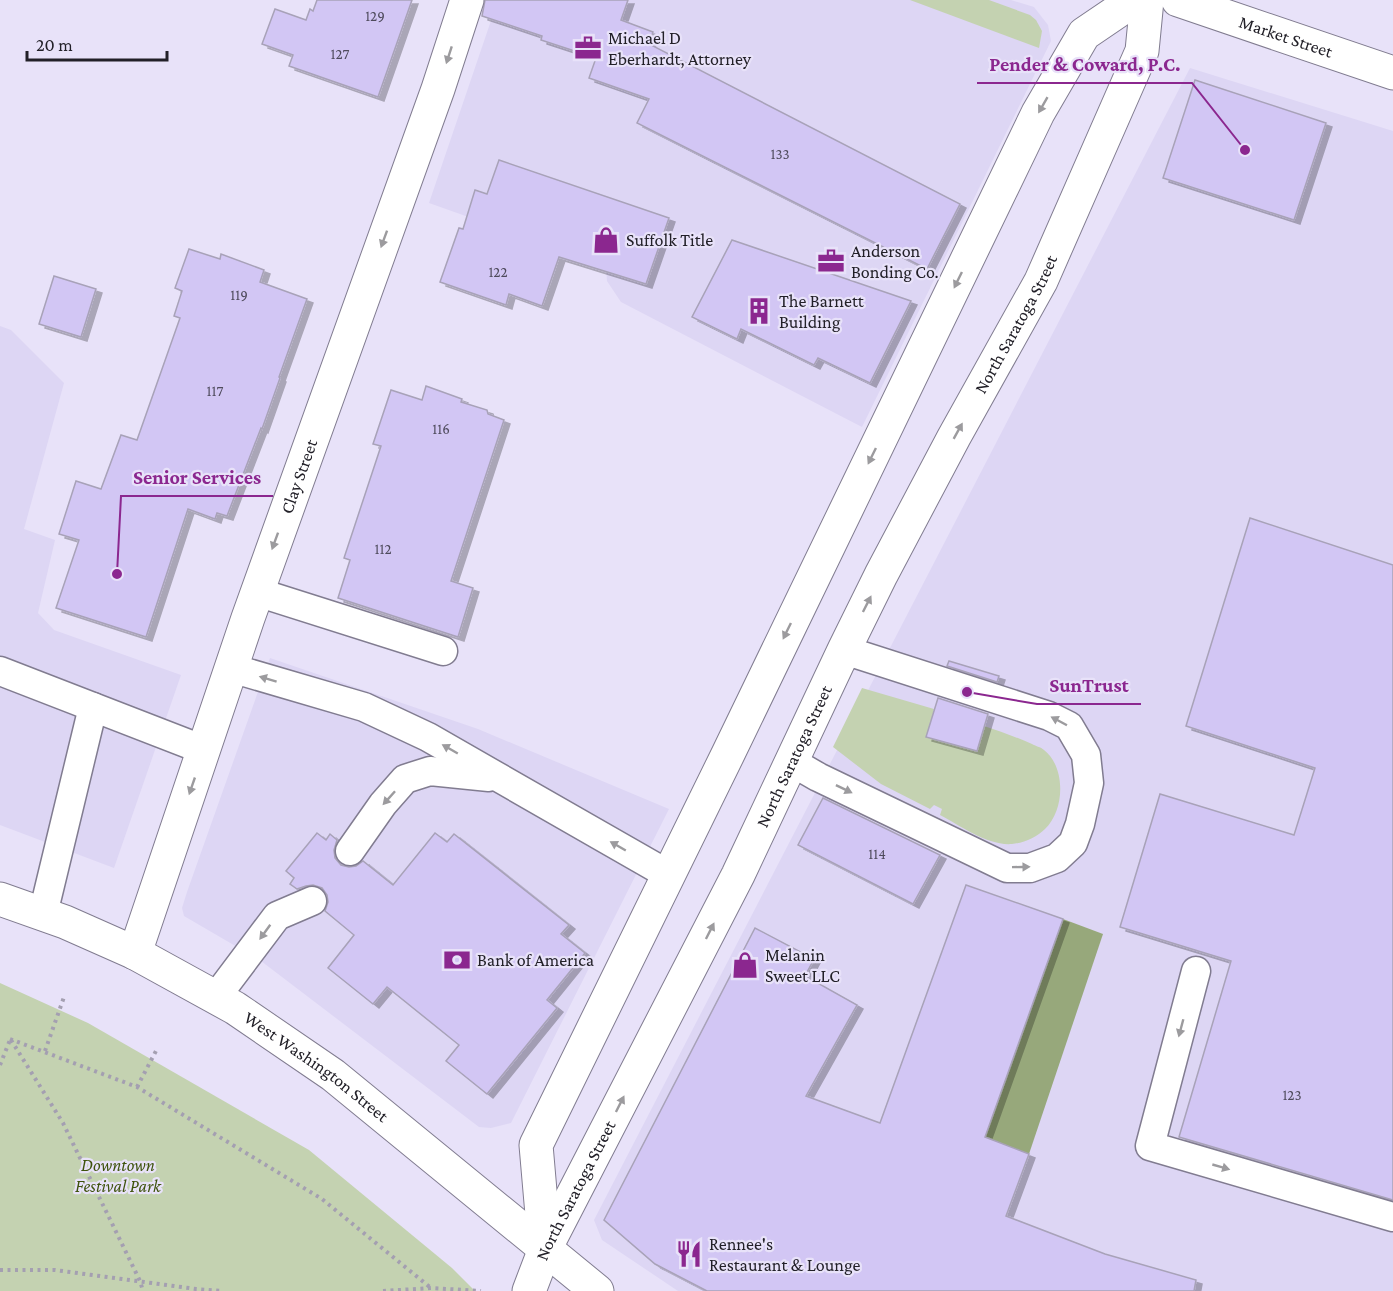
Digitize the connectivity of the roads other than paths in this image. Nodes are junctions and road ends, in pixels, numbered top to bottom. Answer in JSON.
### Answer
{"nodes":[{"id":1,"x":467,"y":0,"type":"edge"},
{"id":2,"x":1134,"y":0,"type":"edge"},
{"id":3,"x":1147,"y":0,"type":"edge"},
{"id":4,"x":1178,"y":0,"type":"edge"},
{"id":5,"x":1393,"y":74,"type":"edge"},
{"id":6,"x":257,"y":592,"type":"junction"},
{"id":7,"x":844,"y":650,"type":"junction"},
{"id":8,"x":443,"y":651,"type":"dead end"},
{"id":9,"x":231,"y":668,"type":"junction"},
{"id":10,"x":0,"y":671,"type":"edge"},
{"id":11,"x":93,"y":707,"type":"junction"},
{"id":12,"x":204,"y":750,"type":"junction"},
{"id":13,"x":792,"y":762,"type":"junction"},
{"id":14,"x":500,"y":778,"type":"junction"},
{"id":15,"x":350,"y":850,"type":"dead end"},
{"id":16,"x":669,"y":875,"type":"junction"},
{"id":17,"x":0,"y":900,"type":"edge"},
{"id":18,"x":312,"y":901,"type":"dead end"},
{"id":19,"x":43,"y":914,"type":"junction"},
{"id":20,"x":135,"y":953,"type":"junction"},
{"id":21,"x":1196,"y":972,"type":"dead end"},
{"id":22,"x":216,"y":997,"type":"junction"},
{"id":23,"x":1393,"y":1217,"type":"edge"},
{"id":24,"x":545,"y":1249,"type":"junction"},
{"id":25,"x":529,"y":1291,"type":"edge"},
{"id":26,"x":597,"y":1291,"type":"edge"}],
"edges":[{"from":1,"to":6,"type":"street","name":"Clay Street","one_way":true},
{"from":2,"to":16,"type":"street","name":"North Saratoga Street","one_way":true},
{"from":7,"to":3,"type":"street","name":"North Saratoga Street","one_way":true},
{"from":4,"to":5,"type":"street","name":"Market Street"},
{"from":6,"to":8,"type":"lane"},
{"from":6,"to":9,"type":"street","name":"Clay Street"},
{"from":7,"to":13,"type":"street","name":"North Saratoga Street"},
{"from":13,"to":7,"type":"lane","one_way":true},
{"from":9,"to":12,"type":"street","name":"Clay Street"},
{"from":14,"to":9,"type":"lane","one_way":true},
{"from":10,"to":11,"type":"lane"},
{"from":11,"to":12,"type":"lane"},
{"from":11,"to":19,"type":"lane"},
{"from":12,"to":20,"type":"street","name":"Clay Street","one_way":true},
{"from":24,"to":13,"type":"street","name":"North Saratoga Street","one_way":true},
{"from":14,"to":15,"type":"lane","one_way":true},
{"from":16,"to":14,"type":"lane","one_way":true},
{"from":16,"to":24,"type":"street","name":"North Saratoga Street"},
{"from":17,"to":19,"type":"street","name":"West Washington Street"},
{"from":18,"to":22,"type":"lane","one_way":true},
{"from":19,"to":20,"type":"street","name":"West Washington Street"},
{"from":20,"to":22,"type":"street","name":"West Washington Street"},
{"from":21,"to":23,"type":"lane","one_way":true},
{"from":22,"to":24,"type":"street","name":"West Washington Street"},
{"from":24,"to":25,"type":"street"},
{"from":24,"to":26,"type":"street","name":"West Washington Street"}]}
